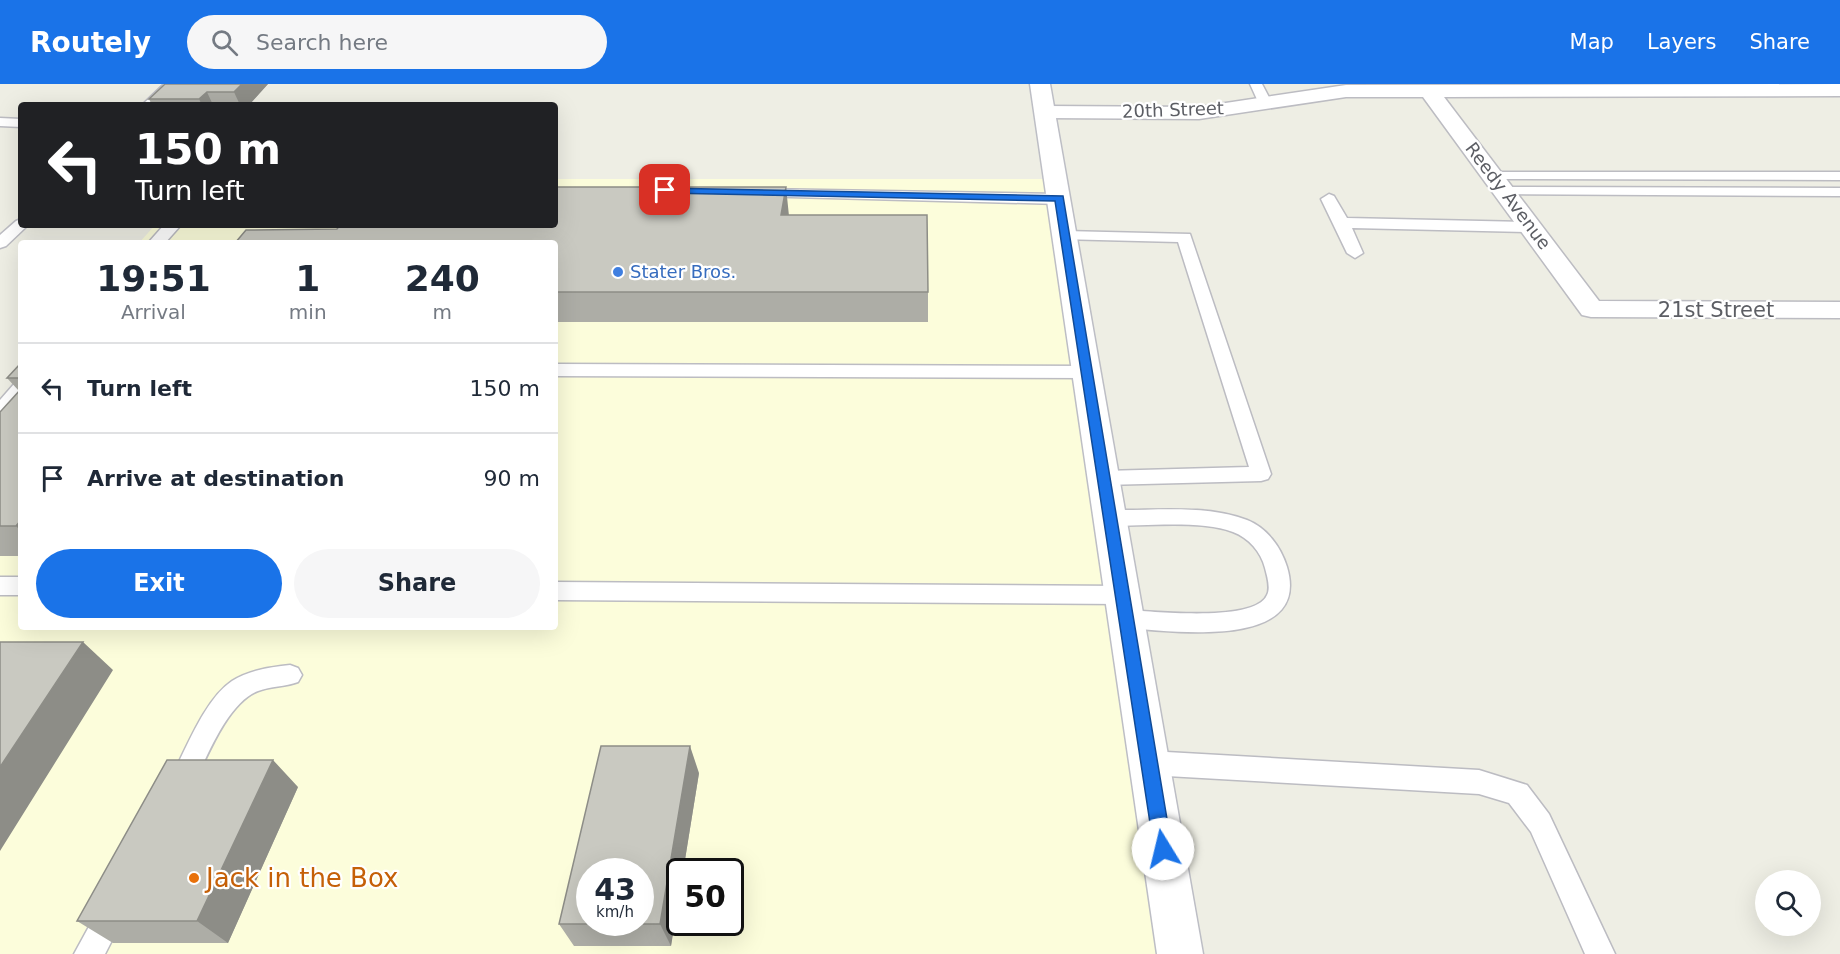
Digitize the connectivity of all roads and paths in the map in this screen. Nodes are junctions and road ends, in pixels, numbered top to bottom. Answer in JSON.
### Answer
{"nodes":[{"id":1,"x":172,"y":84,"type":"edge"},
{"id":2,"x":1426,"y":87,"type":"edge"},
{"id":3,"x":1840,"y":90,"type":"edge"},
{"id":4,"x":1260,"y":93,"type":"edge"},
{"id":5,"x":1043,"y":98,"type":"edge"},
{"id":6,"x":152,"y":102,"type":"edge"},
{"id":7,"x":0,"y":122,"type":"edge"},
{"id":8,"x":18,"y":123,"type":"edge"},
{"id":9,"x":1840,"y":176,"type":"edge"},
{"id":10,"x":1500,"y":184,"type":"junction"},
{"id":11,"x":748,"y":192,"type":"edge"},
{"id":12,"x":1840,"y":192,"type":"edge"},
{"id":13,"x":1059,"y":198,"type":"junction"},
{"id":14,"x":1329,"y":198,"type":"dead end"},
{"id":15,"x":1342,"y":223,"type":"junction"},
{"id":16,"x":18,"y":227,"type":"edge"},
{"id":17,"x":1531,"y":227,"type":"junction"},
{"id":18,"x":170,"y":228,"type":"edge"},
{"id":19,"x":1065,"y":236,"type":"junction"},
{"id":20,"x":159,"y":240,"type":"edge"},
{"id":21,"x":0,"y":243,"type":"edge"},
{"id":22,"x":1355,"y":253,"type":"dead end"},
{"id":23,"x":1592,"y":309,"type":"joint"},
{"id":24,"x":1840,"y":310,"type":"edge"},
{"id":25,"x":558,"y":370,"type":"edge"},
{"id":26,"x":1087,"y":372,"type":"junction"},
{"id":27,"x":18,"y":391,"type":"edge"},
{"id":28,"x":0,"y":412,"type":"edge"},
{"id":29,"x":1104,"y":478,"type":"junction"},
{"id":30,"x":1110,"y":518,"type":"junction"},
{"id":31,"x":0,"y":586,"type":"edge"},
{"id":32,"x":18,"y":586,"type":"edge"},
{"id":33,"x":558,"y":591,"type":"edge"},
{"id":34,"x":1124,"y":607,"type":"junction"},
{"id":35,"x":290,"y":675,"type":"dead end"},
{"id":36,"x":1149,"y":763,"type":"junction"},
{"id":37,"x":167,"y":810,"type":"edge"},
{"id":38,"x":123,"y":892,"type":"edge"},
{"id":39,"x":89,"y":954,"type":"edge"},
{"id":40,"x":1180,"y":954,"type":"edge"},
{"id":41,"x":1600,"y":954,"type":"edge"}],
"edges":[{"from":1,"to":6,"type":"lane"},
{"from":2,"to":3,"type":"street","name":"20th Street"},
{"from":2,"to":4,"type":"street","name":"20th Street"},
{"from":2,"to":10,"type":"street","name":"Reedy Avenue"},
{"from":4,"to":5,"type":"street","name":"20th Street"},
{"from":5,"to":13,"type":"street"},
{"from":7,"to":8,"type":"lane"},
{"from":9,"to":10,"type":"lane"},
{"from":10,"to":12,"type":"lane"},
{"from":10,"to":17,"type":"street","name":"Reedy Avenue"},
{"from":11,"to":13,"type":"lane"},
{"from":13,"to":19,"type":"street"},
{"from":14,"to":15,"type":"lane"},
{"from":15,"to":17,"type":"lane"},
{"from":15,"to":22,"type":"lane"},
{"from":16,"to":21,"type":"lane"},
{"from":17,"to":23,"type":"street","name":"Reedy Avenue"},
{"from":18,"to":20,"type":"lane"},
{"from":19,"to":26,"type":"street"},
{"from":19,"to":29,"type":"lane"},
{"from":23,"to":24,"type":"street","name":"21st Street"},
{"from":25,"to":26,"type":"lane"},
{"from":26,"to":29,"type":"street"},
{"from":27,"to":28,"type":"lane"},
{"from":29,"to":30,"type":"street"},
{"from":30,"to":34,"type":"street"},
{"from":30,"to":34,"type":"lane"},
{"from":31,"to":32,"type":"lane"},
{"from":33,"to":34,"type":"lane"},
{"from":34,"to":36,"type":"street"},
{"from":35,"to":37,"type":"lane"},
{"from":36,"to":40,"type":"street"},
{"from":36,"to":41,"type":"lane"},
{"from":38,"to":39,"type":"lane"}]}
